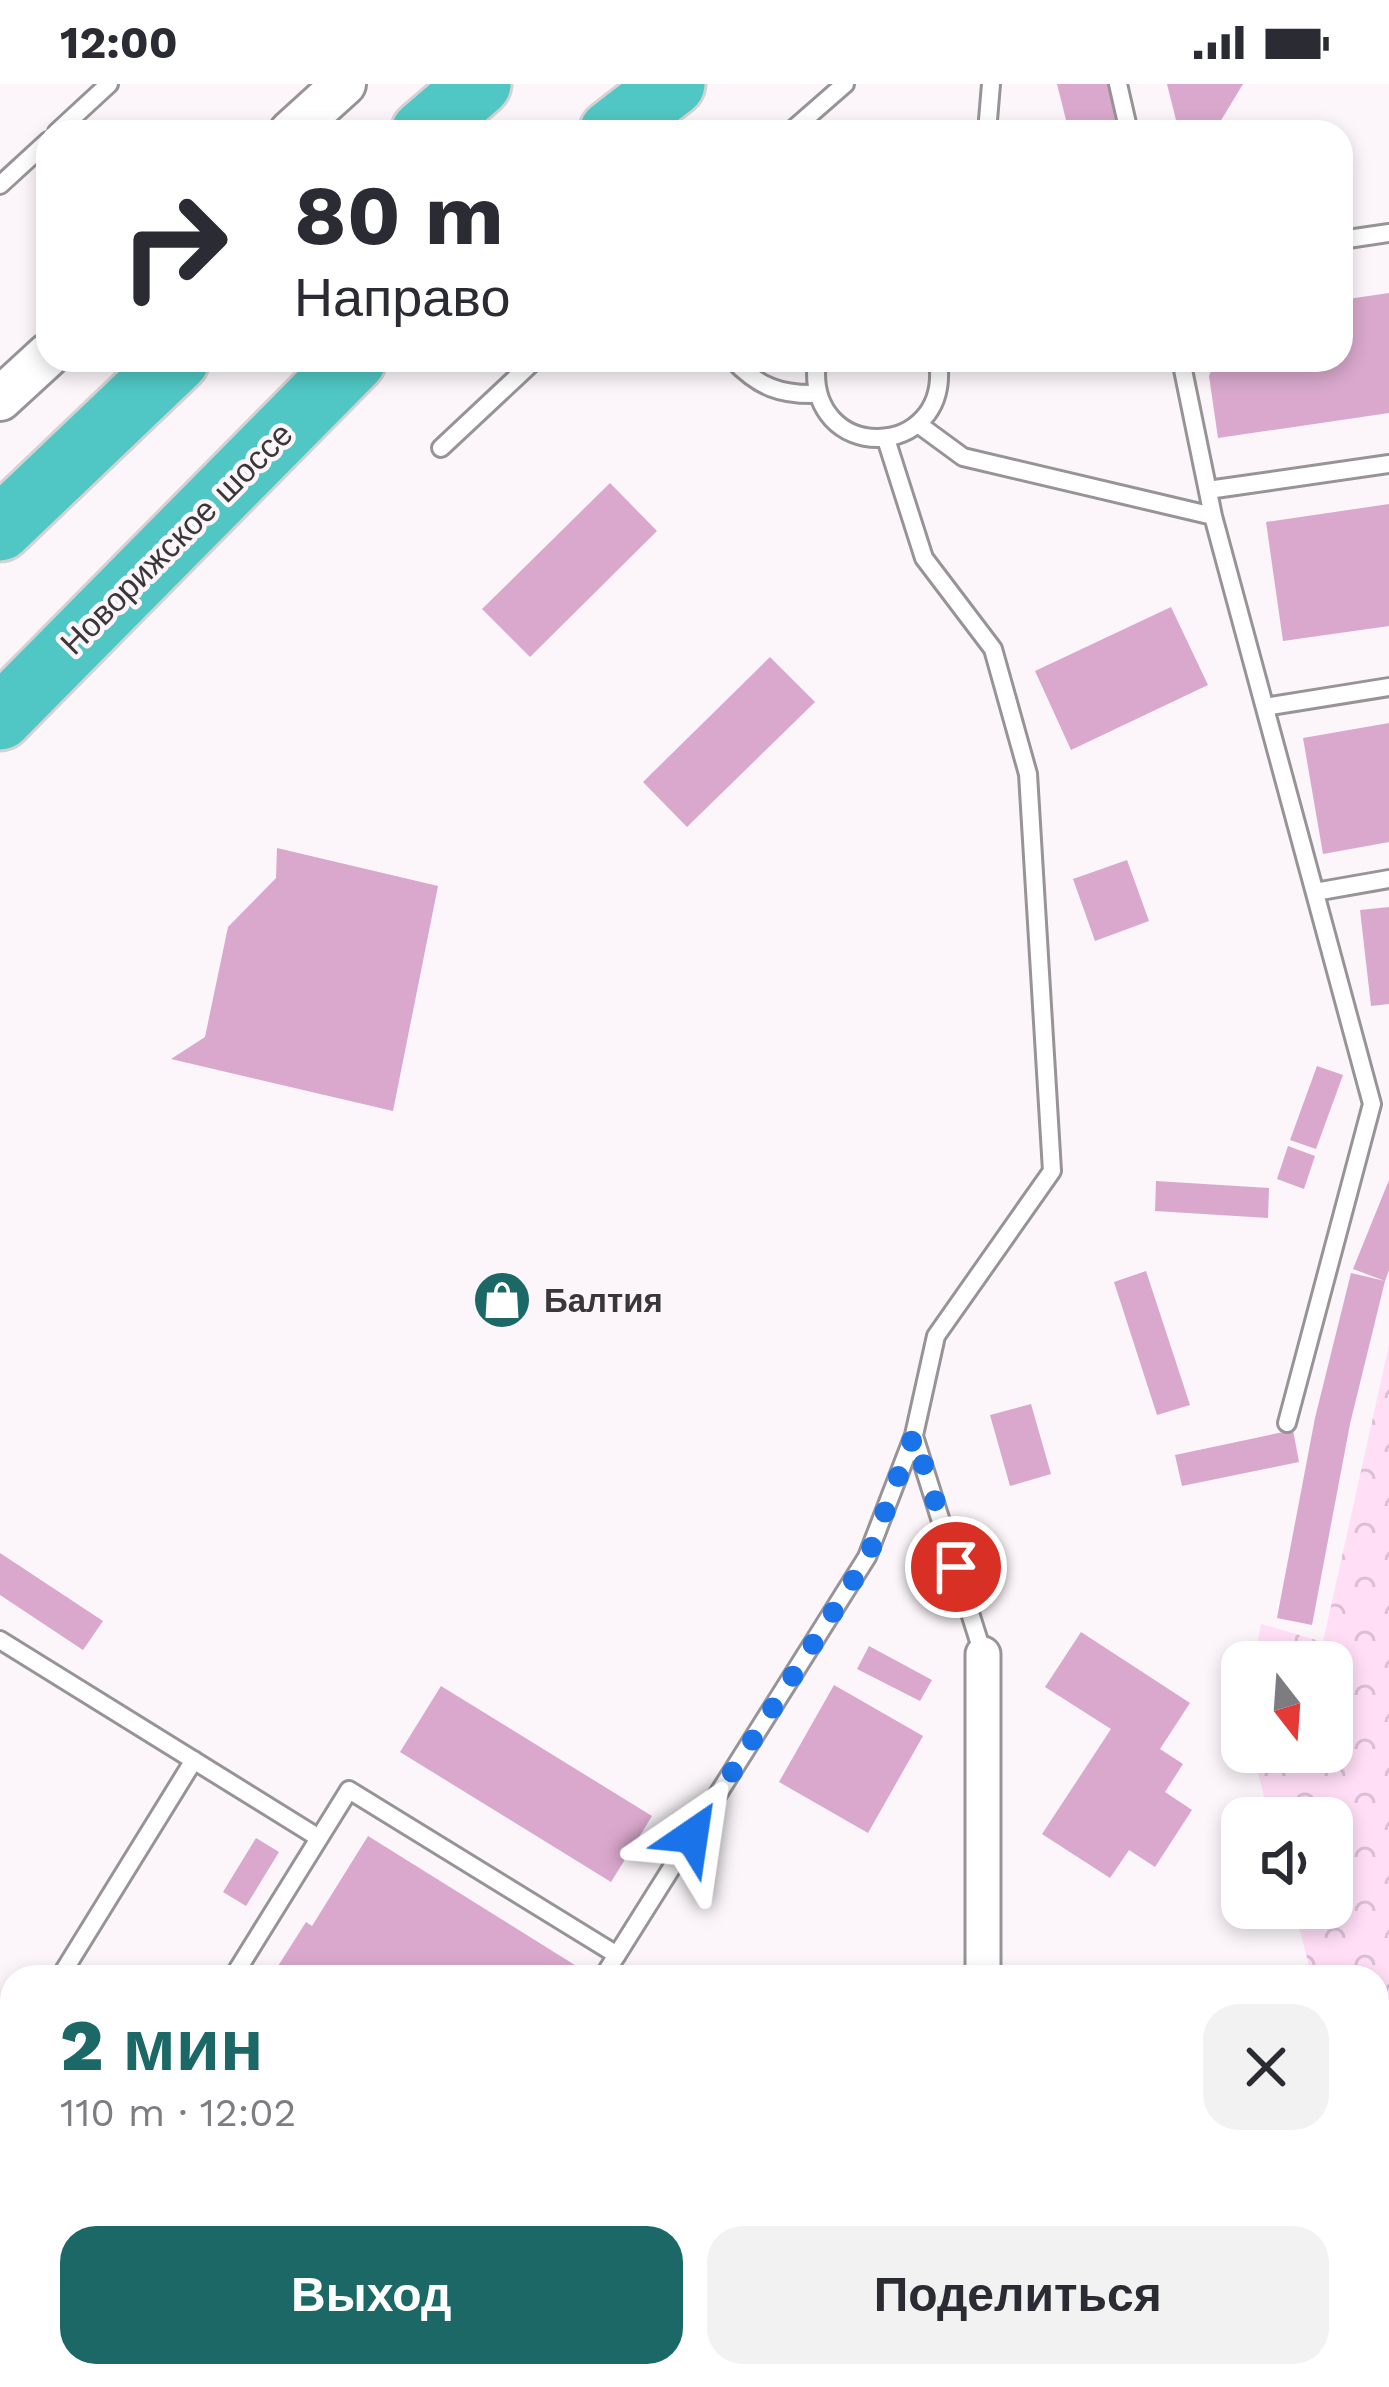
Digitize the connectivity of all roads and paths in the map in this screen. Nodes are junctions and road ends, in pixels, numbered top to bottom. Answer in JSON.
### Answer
{"nodes":[{"id":1,"x":109,"y":84,"type":"edge"},
{"id":2,"x":344,"y":84,"type":"edge"},
{"id":3,"x":479,"y":84,"type":"edge"},
{"id":4,"x":673,"y":84,"type":"edge"},
{"id":5,"x":845,"y":84,"type":"edge"},
{"id":6,"x":991,"y":84,"type":"edge"},
{"id":7,"x":1118,"y":84,"type":"edge"},
{"id":8,"x":70,"y":120,"type":"edge"},
{"id":9,"x":304,"y":120,"type":"edge"},
{"id":10,"x":437,"y":120,"type":"edge"},
{"id":11,"x":626,"y":120,"type":"edge"},
{"id":12,"x":804,"y":120,"type":"edge"},
{"id":13,"x":988,"y":120,"type":"edge"},
{"id":14,"x":1126,"y":120,"type":"edge"},
{"id":15,"x":36,"y":151,"type":"edge"},
{"id":16,"x":0,"y":185,"type":"edge"},
{"id":17,"x":1389,"y":233,"type":"edge"},
{"id":18,"x":1353,"y":238,"type":"edge"},
{"id":19,"x":36,"y":366,"type":"edge"},
{"id":20,"x":164,"y":372,"type":"edge"},
{"id":21,"x":347,"y":372,"type":"edge"},
{"id":22,"x":523,"y":372,"type":"edge"},
{"id":23,"x":744,"y":372,"type":"edge"},
{"id":24,"x":817,"y":372,"type":"edge"},
{"id":25,"x":938,"y":372,"type":"edge"},
{"id":26,"x":1183,"y":372,"type":"edge"},
{"id":27,"x":818,"y":394,"type":"junction"},
{"id":28,"x":0,"y":399,"type":"edge"},
{"id":29,"x":919,"y":424,"type":"junction"},
{"id":30,"x":886,"y":439,"type":"junction"},
{"id":31,"x":441,"y":448,"type":"dead end"},
{"id":32,"x":1389,"y":464,"type":"edge"},
{"id":33,"x":1208,"y":490,"type":"junction"},
{"id":34,"x":1213,"y":515,"type":"junction"},
{"id":35,"x":0,"y":529,"type":"edge"},
{"id":36,"x":1389,"y":687,"type":"edge"},
{"id":37,"x":1265,"y":707,"type":"junction"},
{"id":38,"x":0,"y":718,"type":"edge"},
{"id":39,"x":1389,"y":879,"type":"edge"},
{"id":40,"x":1315,"y":892,"type":"junction"},
{"id":41,"x":1380,"y":1103,"type":"edge"},
{"id":42,"x":1287,"y":1423,"type":"dead end"},
{"id":43,"x":914,"y":1435,"type":"junction"},
{"id":44,"x":0,"y":1640,"type":"edge"},
{"id":45,"x":983,"y":1654,"type":"joint"},
{"id":46,"x":194,"y":1760,"type":"junction"},
{"id":47,"x":319,"y":1838,"type":"junction"},
{"id":48,"x":616,"y":1955,"type":"junction"},
{"id":49,"x":67,"y":1965,"type":"edge"},
{"id":50,"x":240,"y":1965,"type":"edge"},
{"id":51,"x":610,"y":1965,"type":"edge"},
{"id":52,"x":983,"y":1965,"type":"edge"}],
"edges":[{"from":1,"to":8,"type":"lane"},
{"from":2,"to":9,"type":"street"},
{"from":3,"to":10,"type":"highway"},
{"from":4,"to":11,"type":"highway"},
{"from":5,"to":12,"type":"lane"},
{"from":6,"to":13,"type":"lane"},
{"from":7,"to":14,"type":"lane"},
{"from":15,"to":16,"type":"lane"},
{"from":17,"to":18,"type":"lane"},
{"from":19,"to":28,"type":"street"},
{"from":20,"to":35,"type":"highway"},
{"from":21,"to":38,"type":"highway","name":"Новорижское шоссе"},
{"from":22,"to":31,"type":"lane"},
{"from":23,"to":27,"type":"lane"},
{"from":24,"to":27,"type":"lane"},
{"from":25,"to":29,"type":"lane"},
{"from":26,"to":33,"type":"lane"},
{"from":27,"to":30,"type":"lane"},
{"from":29,"to":30,"type":"lane"},
{"from":29,"to":34,"type":"lane"},
{"from":30,"to":43,"type":"lane"},
{"from":32,"to":33,"type":"lane"},
{"from":33,"to":34,"type":"lane"},
{"from":34,"to":37,"type":"lane"},
{"from":36,"to":37,"type":"lane"},
{"from":37,"to":40,"type":"lane"},
{"from":39,"to":40,"type":"lane"},
{"from":40,"to":41,"type":"lane"},
{"from":41,"to":42,"type":"lane"},
{"from":43,"to":45,"type":"lane"},
{"from":43,"to":48,"type":"lane"},
{"from":44,"to":46,"type":"lane"},
{"from":45,"to":52,"type":"street"},
{"from":46,"to":47,"type":"lane"},
{"from":46,"to":49,"type":"lane"},
{"from":47,"to":48,"type":"lane"},
{"from":47,"to":50,"type":"lane"},
{"from":48,"to":51,"type":"lane"}]}
